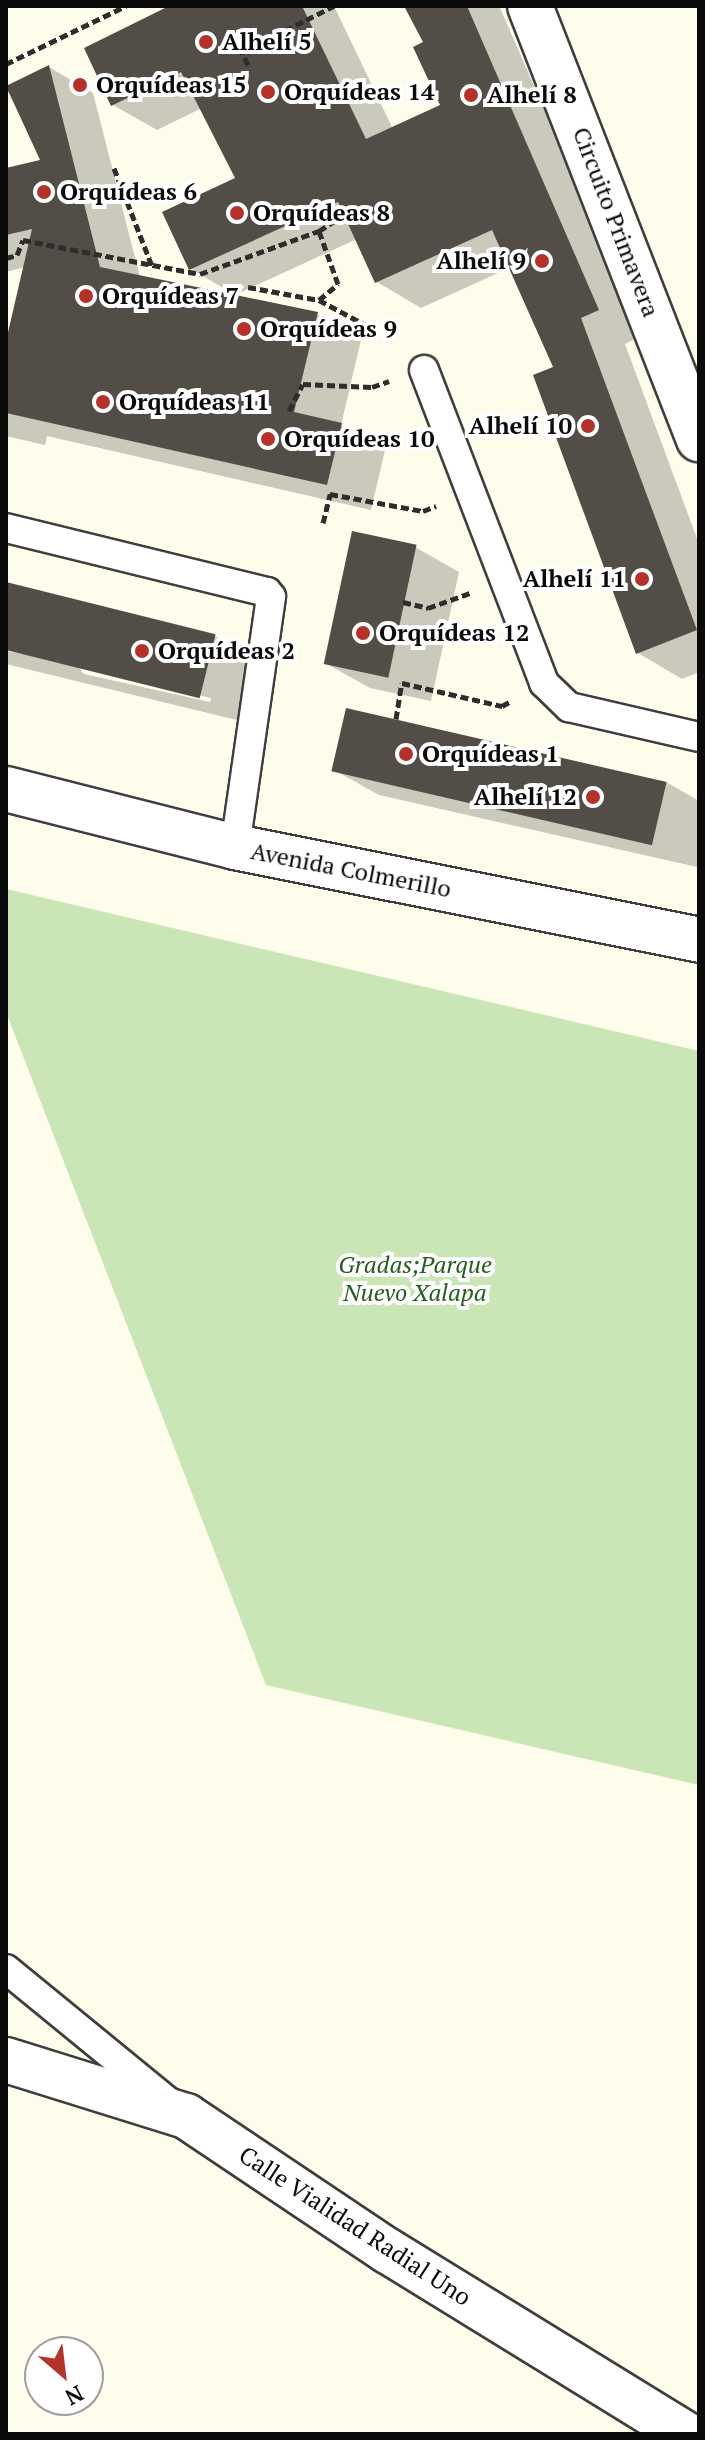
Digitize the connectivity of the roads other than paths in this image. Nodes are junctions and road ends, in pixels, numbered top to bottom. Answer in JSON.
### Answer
{"nodes":[{"id":1,"x":530,"y":6,"type":"edge"},
{"id":2,"x":424,"y":370,"type":"road end"},
{"id":3,"x":699,"y":439,"type":"edge"},
{"id":4,"x":6,"y":528,"type":"edge"},
{"id":5,"x":699,"y":737,"type":"edge"},
{"id":6,"x":6,"y":789,"type":"edge"},
{"id":7,"x":235,"y":847,"type":"junction"},
{"id":8,"x":699,"y":940,"type":"edge"},
{"id":9,"x":6,"y":1969,"type":"edge"},
{"id":10,"x":6,"y":2060,"type":"edge"},
{"id":11,"x":186,"y":2116,"type":"junction"},
{"id":12,"x":685,"y":2434,"type":"edge"}],
"edges":[{"from":1,"to":3,"type":"street","name":"Circuito Primavera"},
{"from":2,"to":5,"type":"lane"},
{"from":4,"to":7,"type":"lane"},
{"from":6,"to":7,"type":"street","name":"Avenida Colmerillo"},
{"from":7,"to":8,"type":"street","name":"Avenida Colmerillo"},
{"from":9,"to":11,"type":"lane"},
{"from":10,"to":11,"type":"street","name":"Calle Vialidad Radial Uno"},
{"from":11,"to":12,"type":"street","name":"Calle Vialidad Radial Uno"}]}
